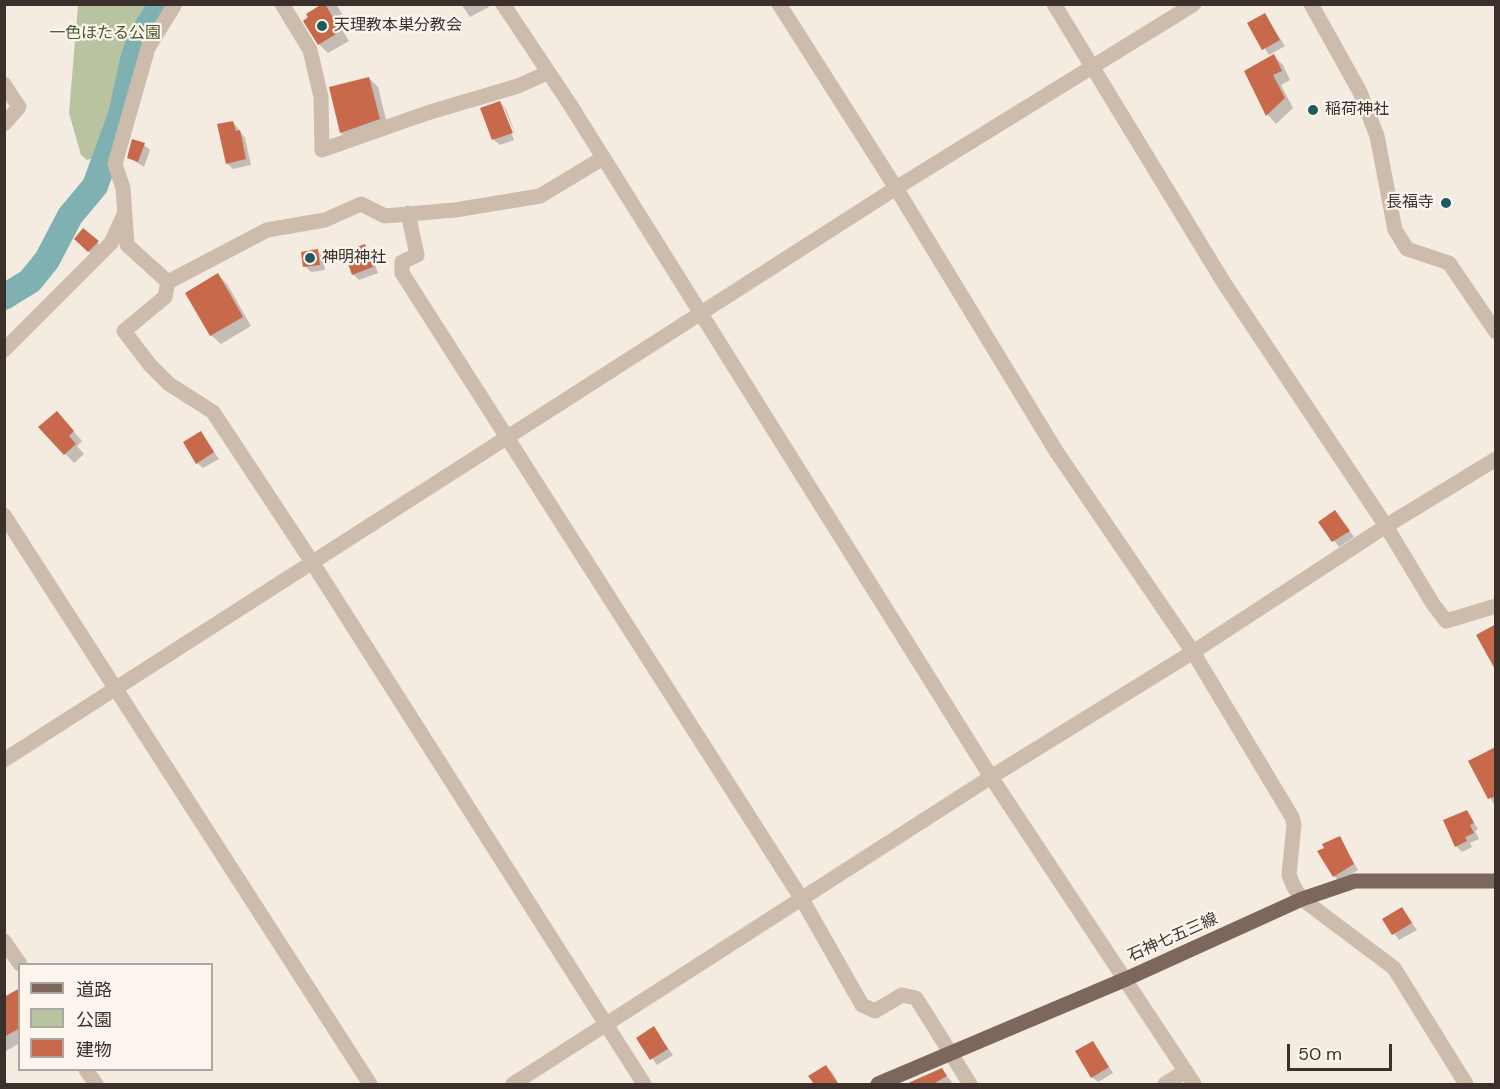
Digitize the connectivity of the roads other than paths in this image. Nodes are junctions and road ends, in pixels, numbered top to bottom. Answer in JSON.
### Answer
{"nodes":[{"id":1,"x":175,"y":4,"type":"edge"},
{"id":2,"x":282,"y":4,"type":"edge"},
{"id":3,"x":503,"y":4,"type":"edge"},
{"id":4,"x":779,"y":4,"type":"edge"},
{"id":5,"x":1054,"y":4,"type":"edge"},
{"id":6,"x":1194,"y":4,"type":"edge"},
{"id":7,"x":1311,"y":4,"type":"edge"},
{"id":8,"x":1092,"y":65,"type":"junction"},
{"id":9,"x":547,"y":73,"type":"junction"},
{"id":10,"x":4,"y":84,"type":"edge"},
{"id":11,"x":4,"y":124,"type":"edge"},
{"id":12,"x":603,"y":158,"type":"junction"},
{"id":13,"x":896,"y":188,"type":"junction"},
{"id":14,"x":408,"y":213,"type":"junction"},
{"id":15,"x":124,"y":215,"type":"junction"},
{"id":16,"x":168,"y":282,"type":"junction"},
{"id":17,"x":700,"y":313,"type":"junction"},
{"id":18,"x":1496,"y":332,"type":"edge"},
{"id":19,"x":4,"y":350,"type":"edge"},
{"id":20,"x":508,"y":438,"type":"junction"},
{"id":21,"x":1496,"y":459,"type":"edge"},
{"id":22,"x":4,"y":515,"type":"edge"},
{"id":23,"x":1386,"y":526,"type":"junction"},
{"id":24,"x":312,"y":562,"type":"junction"},
{"id":25,"x":1496,"y":606,"type":"edge"},
{"id":26,"x":1193,"y":652,"type":"junction"},
{"id":27,"x":114,"y":688,"type":"junction"},
{"id":28,"x":4,"y":760,"type":"edge"},
{"id":29,"x":991,"y":777,"type":"junction"},
{"id":30,"x":1496,"y":880,"type":"edge"},
{"id":31,"x":1302,"y":899,"type":"junction"},
{"id":32,"x":803,"y":901,"type":"junction"},
{"id":33,"x":4,"y":941,"type":"edge"},
{"id":34,"x":19,"y":963,"type":"edge"},
{"id":35,"x":1126,"y":979,"type":"junction"},
{"id":36,"x":607,"y":1025,"type":"junction"},
{"id":37,"x":951,"y":1053,"type":"junction"},
{"id":38,"x":87,"y":1071,"type":"edge"},
{"id":39,"x":1190,"y":1078,"type":"edge"},
{"id":40,"x":96,"y":1084,"type":"edge"},
{"id":41,"x":370,"y":1084,"type":"edge"},
{"id":42,"x":513,"y":1084,"type":"edge"},
{"id":43,"x":644,"y":1084,"type":"edge"},
{"id":44,"x":878,"y":1084,"type":"edge"},
{"id":45,"x":970,"y":1084,"type":"edge"},
{"id":46,"x":1165,"y":1084,"type":"edge"},
{"id":47,"x":1466,"y":1084,"type":"edge"}],
"edges":[{"from":1,"to":15,"type":"street"},
{"from":2,"to":9,"type":"street"},
{"from":3,"to":9,"type":"street"},
{"from":4,"to":13,"type":"street"},
{"from":5,"to":8,"type":"street"},
{"from":6,"to":8,"type":"street"},
{"from":7,"to":18,"type":"street"},
{"from":8,"to":13,"type":"street"},
{"from":8,"to":23,"type":"street"},
{"from":9,"to":12,"type":"street"},
{"from":10,"to":11,"type":"street"},
{"from":12,"to":14,"type":"street"},
{"from":12,"to":17,"type":"street"},
{"from":13,"to":17,"type":"street"},
{"from":13,"to":26,"type":"street"},
{"from":14,"to":16,"type":"street"},
{"from":14,"to":20,"type":"street"},
{"from":15,"to":16,"type":"street"},
{"from":15,"to":19,"type":"street"},
{"from":16,"to":24,"type":"street"},
{"from":17,"to":20,"type":"street"},
{"from":17,"to":29,"type":"street"},
{"from":20,"to":24,"type":"street"},
{"from":20,"to":32,"type":"street"},
{"from":21,"to":23,"type":"street"},
{"from":22,"to":27,"type":"street"},
{"from":23,"to":25,"type":"street"},
{"from":23,"to":26,"type":"street"},
{"from":24,"to":27,"type":"street"},
{"from":24,"to":36,"type":"street"},
{"from":26,"to":29,"type":"street"},
{"from":26,"to":31,"type":"street"},
{"from":27,"to":28,"type":"street"},
{"from":27,"to":41,"type":"street"},
{"from":29,"to":32,"type":"street"},
{"from":29,"to":35,"type":"street"},
{"from":30,"to":31,"type":"main road","name":"石神七五三線"},
{"from":31,"to":35,"type":"main road","name":"石神七五三線"},
{"from":31,"to":47,"type":"street"},
{"from":32,"to":36,"type":"street"},
{"from":32,"to":37,"type":"street"},
{"from":33,"to":34,"type":"street"},
{"from":35,"to":37,"type":"main road","name":"石神七五三線"},
{"from":35,"to":39,"type":"street"},
{"from":36,"to":42,"type":"street"},
{"from":36,"to":43,"type":"street"},
{"from":37,"to":44,"type":"main road","name":"石神七五三線"},
{"from":37,"to":45,"type":"street"},
{"from":38,"to":40,"type":"street"},
{"from":39,"to":46,"type":"street"}]}
